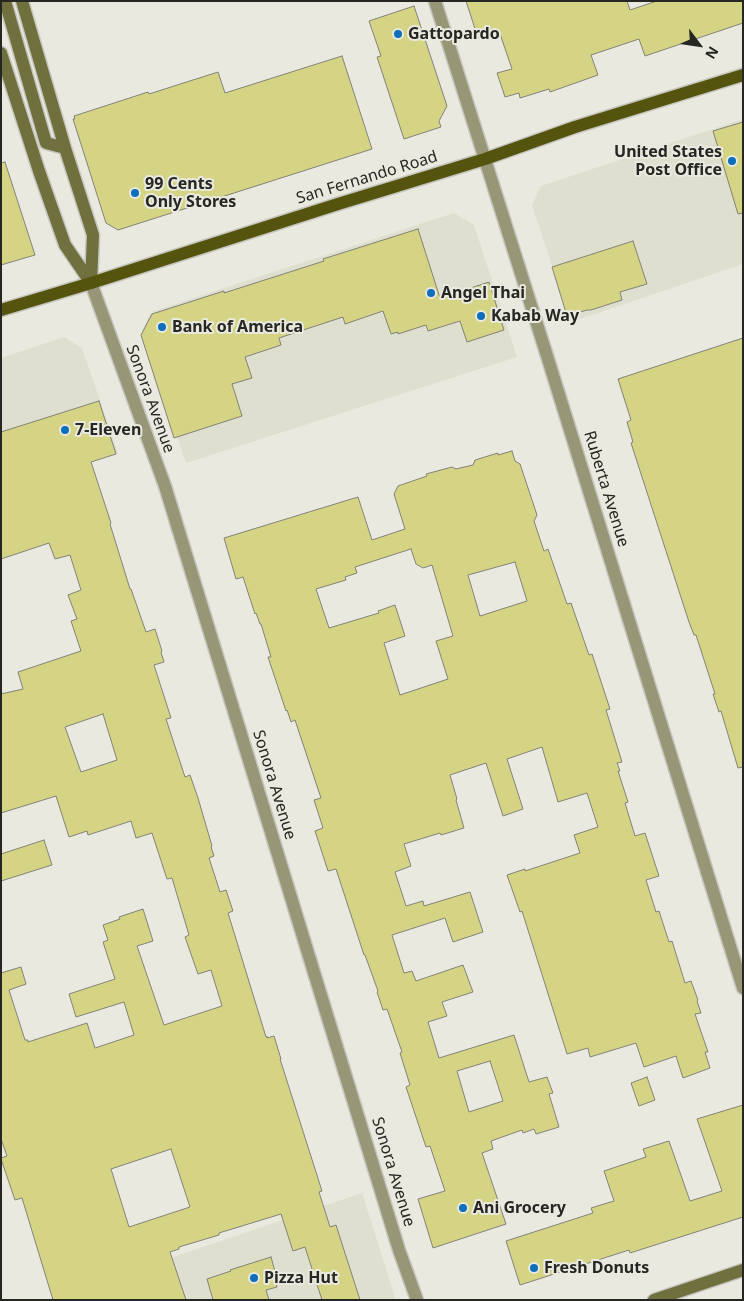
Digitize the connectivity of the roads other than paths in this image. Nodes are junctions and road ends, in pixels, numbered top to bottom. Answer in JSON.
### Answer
{"nodes":[{"id":1,"x":4,"y":1,"type":"edge"},
{"id":2,"x":22,"y":1,"type":"edge"},
{"id":3,"x":435,"y":1,"type":"edge"},
{"id":4,"x":1,"y":53,"type":"edge"},
{"id":5,"x":743,"y":75,"type":"edge"},
{"id":6,"x":65,"y":148,"type":"junction"},
{"id":7,"x":485,"y":158,"type":"junction"},
{"id":8,"x":91,"y":283,"type":"junction"},
{"id":9,"x":1,"y":310,"type":"edge"},
{"id":10,"x":743,"y":988,"type":"edge"},
{"id":11,"x":743,"y":1270,"type":"edge"},
{"id":12,"x":417,"y":1300,"type":"edge"},
{"id":13,"x":654,"y":1300,"type":"edge"}],
"edges":[{"from":1,"to":6,"type":"main road"},
{"from":2,"to":6,"type":"main road","name":"Sonora Avenue"},
{"from":3,"to":7,"type":"street","name":"Ruberta Avenue"},
{"from":4,"to":8,"type":"main road","name":"Sonora Avenue"},
{"from":5,"to":7,"type":"main road","name":"San Fernando Road"},
{"from":6,"to":8,"type":"main road","name":"Sonora Avenue"},
{"from":7,"to":8,"type":"main road","name":"San Fernando Road"},
{"from":7,"to":10,"type":"street","name":"Ruberta Avenue"},
{"from":8,"to":9,"type":"main road","name":"San Fernando Road"},
{"from":8,"to":12,"type":"street","name":"Sonora Avenue"},
{"from":11,"to":13,"type":"main road"}]}
